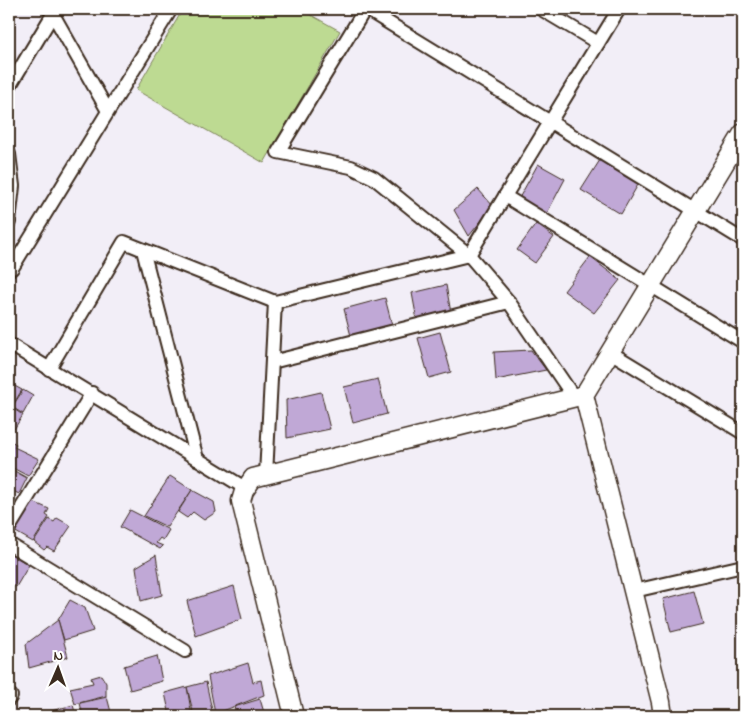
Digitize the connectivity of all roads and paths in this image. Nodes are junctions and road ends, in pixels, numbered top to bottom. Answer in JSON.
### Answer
{"nodes":[{"id":1,"x":171,"y":9,"type":"edge"},
{"id":2,"x":366,"y":9,"type":"edge"},
{"id":3,"x":541,"y":9,"type":"edge"},
{"id":4,"x":619,"y":9,"type":"edge"},
{"id":5,"x":53,"y":10,"type":"edge"},
{"id":6,"x":598,"y":43,"type":"junction"},
{"id":7,"x":9,"y":87,"type":"edge"},
{"id":8,"x":108,"y":111,"type":"junction"},
{"id":9,"x":550,"y":122,"type":"junction"},
{"id":10,"x":742,"y":136,"type":"edge"},
{"id":11,"x":9,"y":154,"type":"edge"},
{"id":12,"x":505,"y":196,"type":"junction"},
{"id":13,"x":696,"y":211,"type":"junction"},
{"id":14,"x":9,"y":222,"type":"edge"},
{"id":15,"x":743,"y":240,"type":"edge"},
{"id":16,"x":143,"y":250,"type":"junction"},
{"id":17,"x":469,"y":255,"type":"junction"},
{"id":18,"x":9,"y":268,"type":"edge"},
{"id":19,"x":650,"y":286,"type":"junction"},
{"id":20,"x":275,"y":302,"type":"junction"},
{"id":21,"x":509,"y":302,"type":"junction"},
{"id":22,"x":743,"y":342,"type":"edge"},
{"id":23,"x":9,"y":344,"type":"edge"},
{"id":24,"x":610,"y":352,"type":"junction"},
{"id":25,"x":272,"y":362,"type":"junction"},
{"id":26,"x":49,"y":368,"type":"junction"},
{"id":27,"x":92,"y":394,"type":"junction"},
{"id":28,"x":579,"y":395,"type":"junction"},
{"id":29,"x":743,"y":433,"type":"edge"},
{"id":30,"x":197,"y":459,"type":"junction"},
{"id":31,"x":266,"y":475,"type":"junction"},
{"id":32,"x":245,"y":488,"type":"junction"},
{"id":33,"x":9,"y":528,"type":"edge"},
{"id":34,"x":9,"y":544,"type":"edge"},
{"id":35,"x":743,"y":566,"type":"edge"},
{"id":36,"x":634,"y":591,"type":"junction"},
{"id":37,"x":185,"y":651,"type":"dead end"},
{"id":38,"x":294,"y":716,"type":"edge"},
{"id":39,"x":663,"y":716,"type":"edge"}],
"edges":[{"from":1,"to":8,"type":"street"},
{"from":2,"to":9,"type":"street"},
{"from":2,"to":17,"type":"street"},
{"from":3,"to":6,"type":"street"},
{"from":4,"to":6,"type":"street"},
{"from":5,"to":7,"type":"street"},
{"from":5,"to":8,"type":"street"},
{"from":6,"to":9,"type":"street"},
{"from":8,"to":18,"type":"street"},
{"from":9,"to":12,"type":"street"},
{"from":9,"to":13,"type":"street"},
{"from":10,"to":13,"type":"street"},
{"from":11,"to":14,"type":"street"},
{"from":12,"to":17,"type":"street"},
{"from":12,"to":19,"type":"street"},
{"from":13,"to":15,"type":"street"},
{"from":13,"to":19,"type":"street"},
{"from":16,"to":20,"type":"street"},
{"from":16,"to":26,"type":"street"},
{"from":16,"to":30,"type":"street"},
{"from":17,"to":20,"type":"street"},
{"from":17,"to":21,"type":"street"},
{"from":19,"to":22,"type":"street"},
{"from":19,"to":24,"type":"street"},
{"from":20,"to":25,"type":"street"},
{"from":21,"to":25,"type":"street"},
{"from":21,"to":28,"type":"street"},
{"from":23,"to":26,"type":"street"},
{"from":24,"to":28,"type":"street"},
{"from":24,"to":29,"type":"street"},
{"from":25,"to":31,"type":"street"},
{"from":26,"to":27,"type":"street"},
{"from":27,"to":30,"type":"street"},
{"from":27,"to":33,"type":"street"},
{"from":28,"to":31,"type":"street"},
{"from":28,"to":36,"type":"street"},
{"from":30,"to":32,"type":"street"},
{"from":31,"to":32,"type":"street"},
{"from":32,"to":38,"type":"street"},
{"from":34,"to":37,"type":"street"},
{"from":35,"to":36,"type":"street"},
{"from":36,"to":39,"type":"street"}]}
